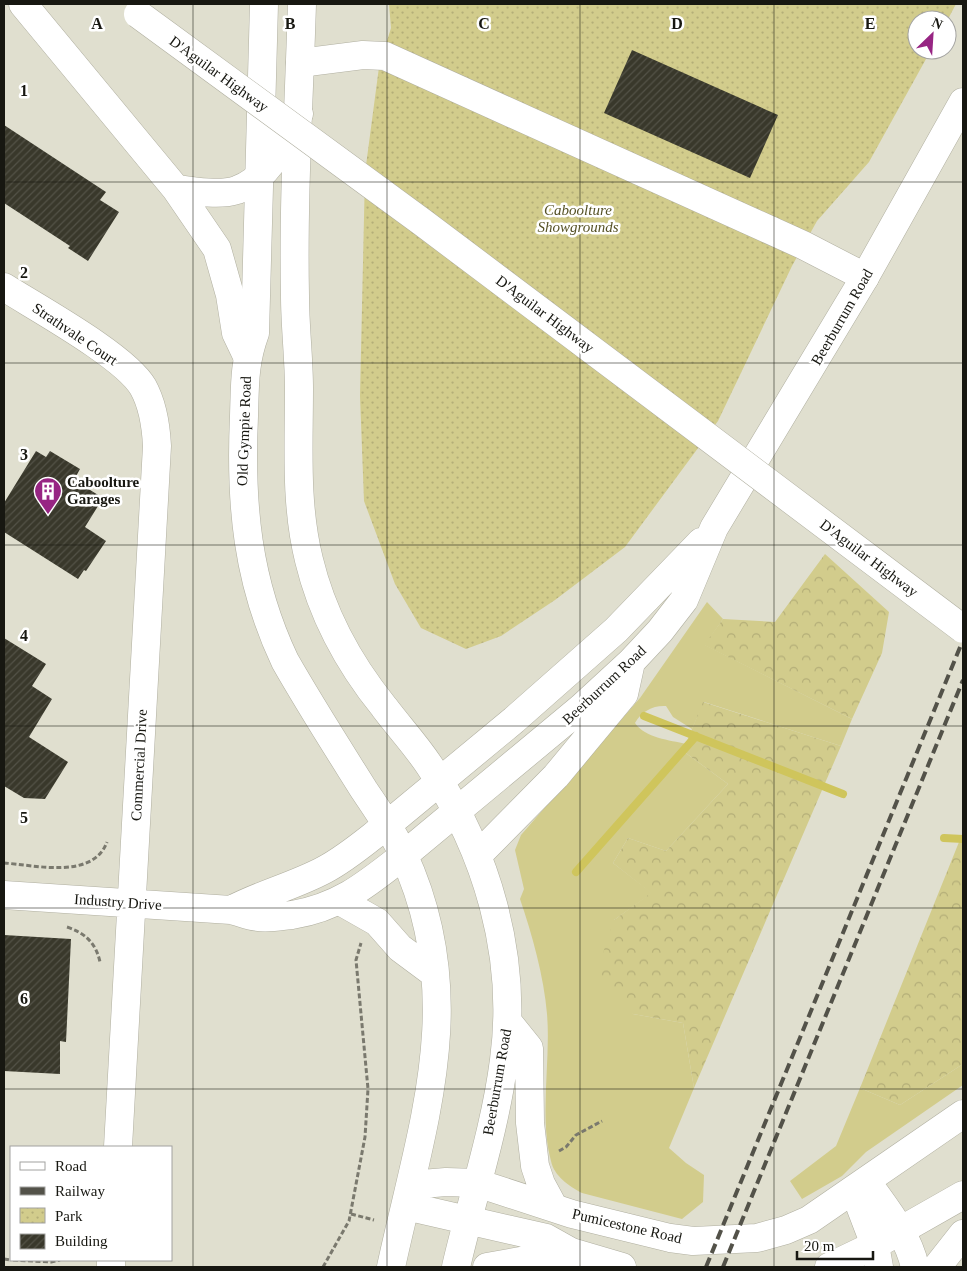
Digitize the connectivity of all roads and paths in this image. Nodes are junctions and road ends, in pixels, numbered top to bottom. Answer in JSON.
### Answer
{"nodes":[{"id":1,"x":23,"y":4,"type":"edge"},
{"id":2,"x":264,"y":4,"type":"edge"},
{"id":3,"x":302,"y":4,"type":"edge"},
{"id":4,"x":131,"y":9,"type":"edge"},
{"id":5,"x":300,"y":63,"type":"junction"},
{"id":6,"x":963,"y":102,"type":"edge"},
{"id":7,"x":299,"y":114,"type":"junction"},
{"id":8,"x":259,"y":177,"type":"junction"},
{"id":9,"x":176,"y":189,"type":"junction"},
{"id":10,"x":865,"y":277,"type":"junction"},
{"id":11,"x":4,"y":287,"type":"edge"},
{"id":12,"x":247,"y":356,"type":"junction"},
{"id":13,"x":142,"y":386,"type":"joint"},
{"id":14,"x":714,"y":528,"type":"junction"},
{"id":15,"x":963,"y":628,"type":"edge"},
{"id":16,"x":631,"y":662,"type":"junction"},
{"id":17,"x":440,"y":781,"type":"junction"},
{"id":18,"x":456,"y":811,"type":"junction"},
{"id":19,"x":387,"y":825,"type":"junction"},
{"id":20,"x":109,"y":835,"type":"dead end"},
{"id":21,"x":404,"y":855,"type":"junction"},
{"id":22,"x":478,"y":856,"type":"junction"},
{"id":23,"x":4,"y":863,"type":"edge"},
{"id":24,"x":4,"y":895,"type":"edge"},
{"id":25,"x":340,"y":901,"type":"junction"},
{"id":26,"x":132,"y":903,"type":"junction"},
{"id":27,"x":232,"y":910,"type":"junction"},
{"id":28,"x":58,"y":927,"type":"dead end"},
{"id":29,"x":366,"y":936,"type":"dead end"},
{"id":30,"x":100,"y":964,"type":"dead end"},
{"id":31,"x":435,"y":974,"type":"junction"},
{"id":32,"x":508,"y":1022,"type":"junction"},
{"id":33,"x":963,"y":1114,"type":"edge"},
{"id":34,"x":602,"y":1121,"type":"dead end"},
{"id":35,"x":118,"y":1146,"type":"edge"},
{"id":36,"x":554,"y":1151,"type":"dead end"},
{"id":37,"x":477,"y":1183,"type":"junction"},
{"id":38,"x":860,"y":1186,"type":"junction"},
{"id":39,"x":963,"y":1195,"type":"edge"},
{"id":40,"x":408,"y":1196,"type":"junction"},
{"id":41,"x":554,"y":1208,"type":"junction"},
{"id":42,"x":351,"y":1214,"type":"junction"},
{"id":43,"x":467,"y":1220,"type":"junction"},
{"id":44,"x":381,"y":1222,"type":"dead end"},
{"id":45,"x":900,"y":1230,"type":"junction"},
{"id":46,"x":963,"y":1234,"type":"edge"},
{"id":47,"x":571,"y":1252,"type":"junction"},
{"id":48,"x":877,"y":1256,"type":"edge"},
{"id":49,"x":32,"y":1261,"type":"edge"},
{"id":50,"x":56,"y":1261,"type":"edge"},
{"id":51,"x":323,"y":1267,"type":"edge"},
{"id":52,"x":392,"y":1267,"type":"edge"},
{"id":53,"x":456,"y":1267,"type":"edge"},
{"id":54,"x":488,"y":1267,"type":"edge"},
{"id":55,"x":622,"y":1267,"type":"edge"},
{"id":56,"x":829,"y":1267,"type":"edge"},
{"id":57,"x":914,"y":1267,"type":"edge"},
{"id":58,"x":937,"y":1267,"type":"edge"}],
"edges":[{"from":1,"to":9,"type":"main road"},
{"from":2,"to":8,"type":"main road","name":"Old Gympie Road"},
{"from":3,"to":5,"type":"main road"},
{"from":4,"to":15,"type":"main road","name":"D'Aguilar Highway","bridge":true},
{"from":5,"to":7,"type":"main road"},
{"from":5,"to":10,"type":"main road"},
{"from":6,"to":10,"type":"main road","name":"Beerburrum Road"},
{"from":7,"to":8,"type":"main road"},
{"from":7,"to":17,"type":"main road"},
{"from":8,"to":9,"type":"main road"},
{"from":8,"to":12,"type":"main road","name":"Old Gympie Road"},
{"from":9,"to":12,"type":"main road"},
{"from":10,"to":14,"type":"main road","name":"Beerburrum Road"},
{"from":11,"to":13,"type":"main road","name":"Strathvale Court"},
{"from":12,"to":19,"type":"main road","name":"Old Gympie Road"},
{"from":13,"to":26,"type":"main road","name":"Commercial Drive"},
{"from":14,"to":16,"type":"main road","name":"Beerburrum Road"},
{"from":14,"to":17,"type":"main road","name":"Beerburrum Road"},
{"from":16,"to":18,"type":"main road","name":"Beerburrum Road"},
{"from":16,"to":22,"type":"main road"},
{"from":17,"to":18,"type":"main road","name":"Beerburrum Road"},
{"from":17,"to":19,"type":"main road","name":"Beerburrum Road"},
{"from":18,"to":21,"type":"main road","name":"Beerburrum Road"},
{"from":18,"to":22,"type":"main road","name":"Beerburrum Road"},
{"from":19,"to":21,"type":"main road"},
{"from":19,"to":27,"type":"main road"},
{"from":20,"to":23,"type":"path"},
{"from":21,"to":25,"type":"main road","name":"Industry Drive"},
{"from":21,"to":31,"type":"main road"},
{"from":22,"to":32,"type":"main road","name":"Beerburrum Road"},
{"from":24,"to":26,"type":"main road","name":"Industry Drive"},
{"from":25,"to":27,"type":"main road","name":"Industry Drive"},
{"from":25,"to":31,"type":"main road"},
{"from":26,"to":27,"type":"main road","name":"Industry Drive"},
{"from":26,"to":35,"type":"main road","name":"Commercial Drive"},
{"from":28,"to":30,"type":"path"},
{"from":29,"to":42,"type":"path"},
{"from":31,"to":40,"type":"main road"},
{"from":32,"to":37,"type":"main road","name":"Beerburrum Road"},
{"from":32,"to":41,"type":"main road"},
{"from":33,"to":38,"type":"main road","name":"Pumicestone Road"},
{"from":34,"to":36,"type":"path"},
{"from":37,"to":40,"type":"main road","name":"Pumicestone Road"},
{"from":37,"to":41,"type":"main road","name":"Pumicestone Road"},
{"from":37,"to":43,"type":"main road","name":"Beerburrum Road"},
{"from":38,"to":41,"type":"main road","name":"Pumicestone Road"},
{"from":38,"to":45,"type":"main road"},
{"from":38,"to":48,"type":"main road"},
{"from":39,"to":45,"type":"main road"},
{"from":40,"to":43,"type":"main road"},
{"from":40,"to":52,"type":"main road"},
{"from":42,"to":44,"type":"path"},
{"from":42,"to":51,"type":"path"},
{"from":43,"to":47,"type":"main road"},
{"from":43,"to":53,"type":"main road","name":"Beerburrum Road"},
{"from":45,"to":48,"type":"main road"},
{"from":45,"to":57,"type":"main road"},
{"from":46,"to":58,"type":"main road"},
{"from":47,"to":54,"type":"main road"},
{"from":47,"to":55,"type":"main road"},
{"from":48,"to":56,"type":"main road"},
{"from":49,"to":50,"type":"path"}]}
